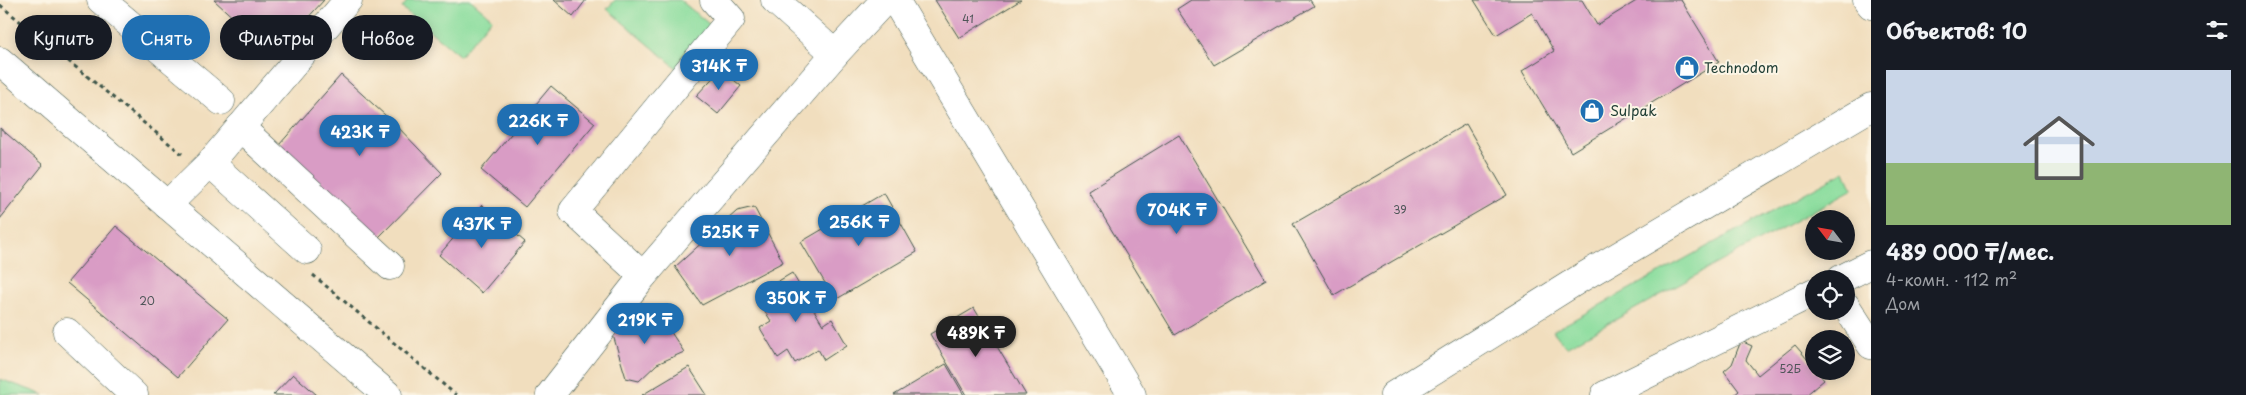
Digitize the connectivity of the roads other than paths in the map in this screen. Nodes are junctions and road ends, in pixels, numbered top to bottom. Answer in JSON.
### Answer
{"nodes":[{"id":1,"x":101,"y":0,"type":"edge"},
{"id":2,"x":348,"y":0,"type":"edge"},
{"id":3,"x":714,"y":0,"type":"edge"},
{"id":4,"x":775,"y":0,"type":"edge"},
{"id":5,"x":885,"y":0,"type":"edge"},
{"id":6,"x":895,"y":0,"type":"edge"},
{"id":7,"x":1867,"y":0,"type":"edge"},
{"id":8,"x":1871,"y":5,"type":"edge"},
{"id":9,"x":835,"y":54,"type":"junction"},
{"id":10,"x":0,"y":61,"type":"edge"},
{"id":11,"x":221,"y":101,"type":"dead end"},
{"id":12,"x":1871,"y":107,"type":"edge"},
{"id":13,"x":240,"y":127,"type":"junction"},
{"id":14,"x":200,"y":162,"type":"junction"},
{"id":15,"x":167,"y":205,"type":"junction"},
{"id":16,"x":307,"y":259,"type":"road end"},
{"id":17,"x":1871,"y":264,"type":"edge"},
{"id":18,"x":390,"y":266,"type":"dead end"},
{"id":19,"x":1855,"y":272,"type":"edge"},
{"id":20,"x":643,"y":276,"type":"junction"},
{"id":21,"x":1805,"y":296,"type":"edge"},
{"id":22,"x":1855,"y":320,"type":"edge"},
{"id":23,"x":67,"y":332,"type":"dead end"},
{"id":24,"x":1871,"y":344,"type":"edge"},
{"id":25,"x":134,"y":395,"type":"edge"},
{"id":26,"x":388,"y":395,"type":"edge"},
{"id":27,"x":550,"y":395,"type":"edge"},
{"id":28,"x":1132,"y":395,"type":"edge"},
{"id":29,"x":1394,"y":395,"type":"edge"},
{"id":30,"x":1605,"y":395,"type":"edge"}],
"edges":[{"from":1,"to":11,"type":"street"},
{"from":2,"to":13,"type":"street"},
{"from":3,"to":20,"type":"street"},
{"from":4,"to":9,"type":"street"},
{"from":5,"to":9,"type":"street"},
{"from":6,"to":28,"type":"street"},
{"from":7,"to":8,"type":"street"},
{"from":9,"to":20,"type":"street"},
{"from":10,"to":15,"type":"street"},
{"from":12,"to":29,"type":"street"},
{"from":13,"to":14,"type":"street"},
{"from":13,"to":18,"type":"street"},
{"from":14,"to":15,"type":"street"},
{"from":14,"to":16,"type":"street"},
{"from":15,"to":26,"type":"street"},
{"from":17,"to":19,"type":"street"},
{"from":20,"to":27,"type":"street"},
{"from":21,"to":30,"type":"street"},
{"from":22,"to":24,"type":"street"},
{"from":23,"to":25,"type":"street"}]}
